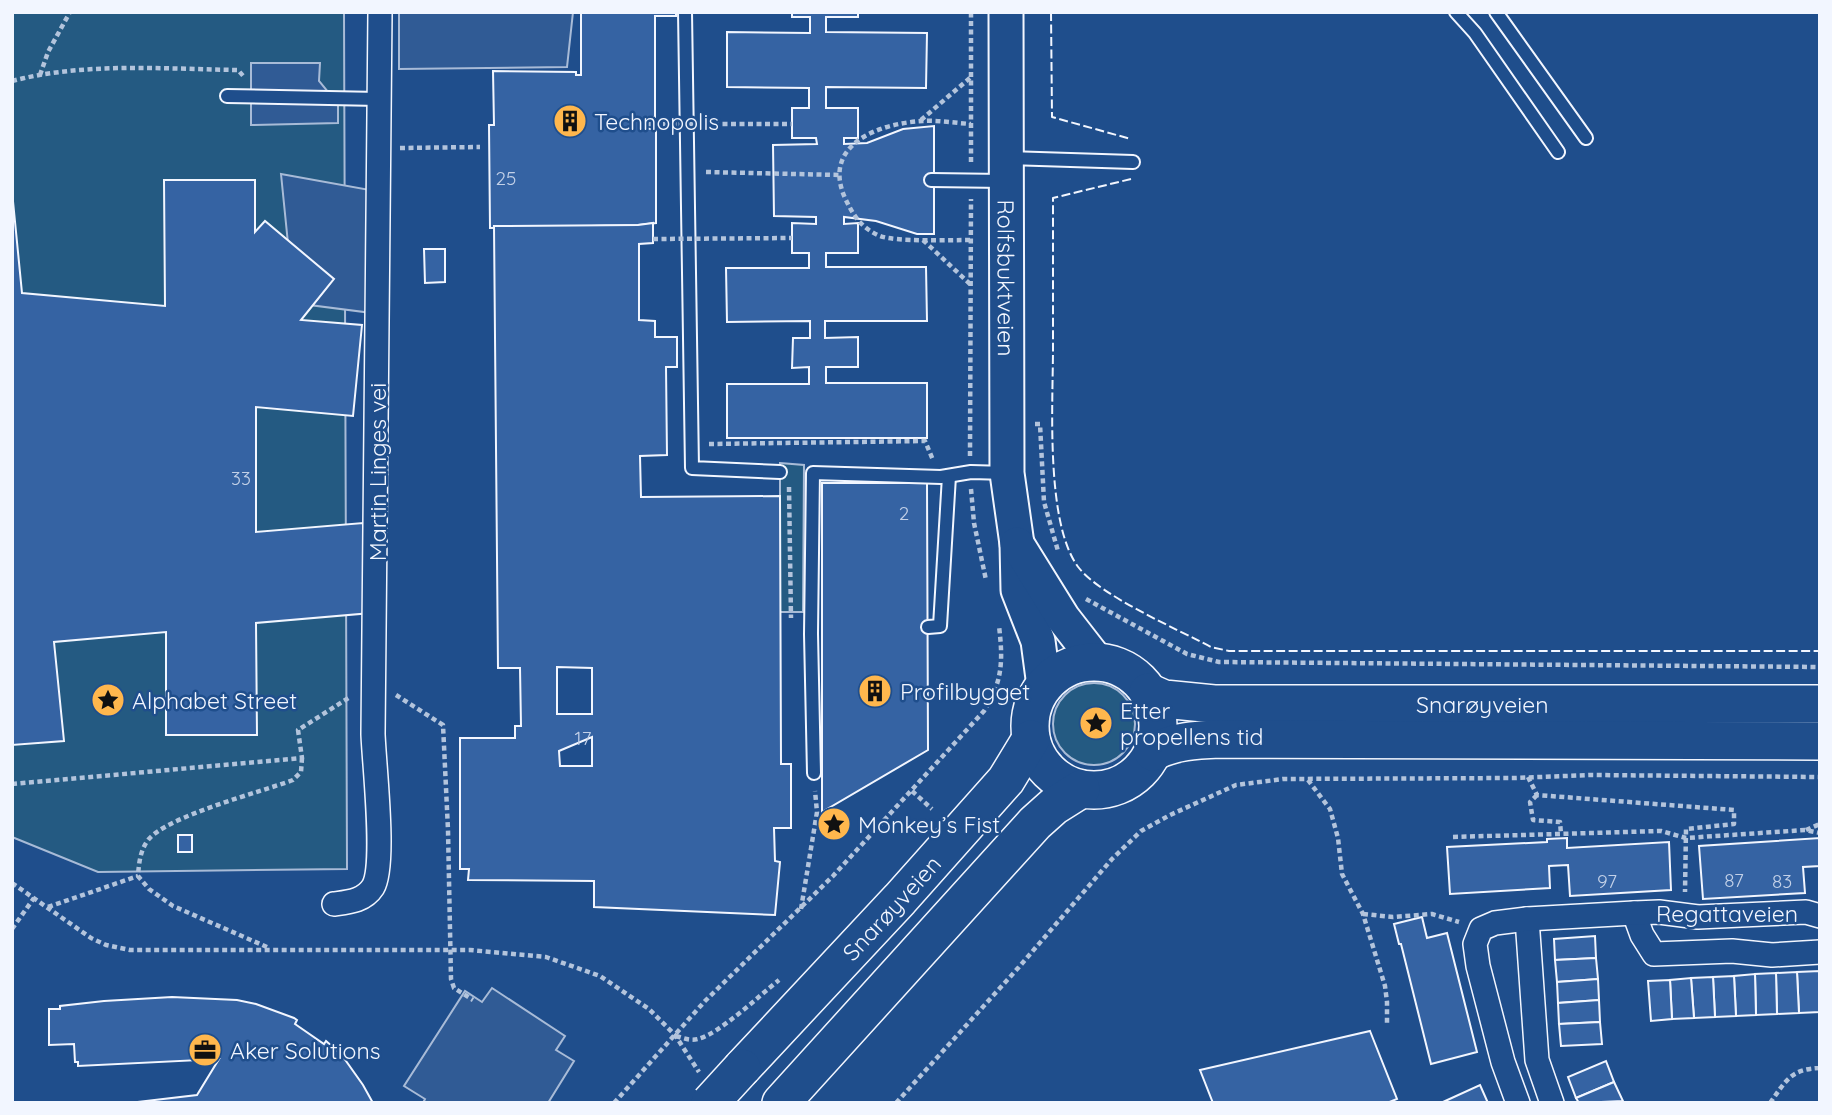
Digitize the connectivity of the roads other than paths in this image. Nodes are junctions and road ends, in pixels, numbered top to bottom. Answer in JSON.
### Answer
{"nodes":[{"id":1,"x":380,"y":12,"type":"edge"},
{"id":2,"x":685,"y":12,"type":"edge"},
{"id":3,"x":1006,"y":12,"type":"edge"},
{"id":4,"x":1456,"y":12,"type":"edge"},
{"id":5,"x":1496,"y":12,"type":"edge"},
{"id":6,"x":227,"y":96,"type":"dead end"},
{"id":7,"x":379,"y":99,"type":"junction"},
{"id":8,"x":1586,"y":138,"type":"dead end"},
{"id":9,"x":1558,"y":152,"type":"dead end"},
{"id":10,"x":1133,"y":162,"type":"dead end"},
{"id":11,"x":1007,"y":169,"type":"junction"},
{"id":12,"x":932,"y":180,"type":"dead end"},
{"id":13,"x":780,"y":472,"type":"dead end"},
{"id":14,"x":1007,"y":473,"type":"junction"},
{"id":15,"x":945,"y":476,"type":"junction"},
{"id":16,"x":1017,"y":544,"type":"junction"},
{"id":17,"x":928,"y":627,"type":"dead end"},
{"id":18,"x":1098,"y":663,"type":"junction"},
{"id":19,"x":1044,"y":687,"type":"junction"},
{"id":20,"x":1148,"y":692,"type":"junction"},
{"id":21,"x":1820,"y":704,"type":"edge"},
{"id":22,"x":1031,"y":739,"type":"junction"},
{"id":23,"x":1820,"y":741,"type":"edge"},
{"id":24,"x":1153,"y":752,"type":"junction"},
{"id":25,"x":814,"y":773,"type":"road end"},
{"id":26,"x":1081,"y":789,"type":"junction"},
{"id":27,"x":334,"y":904,"type":"dead end"},
{"id":28,"x":1634,"y":913,"type":"junction"},
{"id":29,"x":1820,"y":916,"type":"edge"},
{"id":30,"x":1527,"y":919,"type":"junction"},
{"id":31,"x":1820,"y":952,"type":"edge"},
{"id":32,"x":708,"y":1093,"type":"edge"},
{"id":33,"x":781,"y":1103,"type":"edge"},
{"id":34,"x":1517,"y":1103,"type":"edge"},
{"id":35,"x":1552,"y":1103,"type":"edge"}],
"edges":[{"from":1,"to":7,"type":"street","name":"Martin Linges vei"},
{"from":2,"to":13,"type":"lane"},
{"from":3,"to":11,"type":"street","name":"Rolfsbuktveien"},
{"from":4,"to":9,"type":"lane"},
{"from":5,"to":8,"type":"lane"},
{"from":6,"to":7,"type":"lane"},
{"from":7,"to":27,"type":"street","name":"Martin Linges vei"},
{"from":10,"to":11,"type":"lane"},
{"from":11,"to":12,"type":"lane"},
{"from":11,"to":14,"type":"street","name":"Rolfsbuktveien"},
{"from":14,"to":15,"type":"lane"},
{"from":14,"to":16,"type":"street","name":"Rolfsbuktveien"},
{"from":15,"to":17,"type":"lane"},
{"from":15,"to":25,"type":"lane"},
{"from":16,"to":18,"type":"street","name":"Rolfsbuktveien"},
{"from":16,"to":19,"type":"street","name":"Rolfsbuktveien"},
{"from":18,"to":19,"type":"main road"},
{"from":18,"to":20,"type":"main road"},
{"from":19,"to":22,"type":"main road"},
{"from":20,"to":21,"type":"main road","name":"Snarøyveien"},
{"from":20,"to":24,"type":"main road"},
{"from":22,"to":26,"type":"main road"},
{"from":22,"to":32,"type":"main road","name":"Snarøyveien","bridge":true},
{"from":23,"to":24,"type":"main road","name":"Snarøyveien"},
{"from":24,"to":26,"type":"main road"},
{"from":26,"to":33,"type":"main road"},
{"from":28,"to":29,"type":"street","name":"Regattaveien"},
{"from":28,"to":30,"type":"street","name":"Regattaveien"},
{"from":28,"to":31,"type":"street","name":"Regattaveien"},
{"from":30,"to":34,"type":"street","name":"Regattaveien"},
{"from":30,"to":35,"type":"street"}]}
